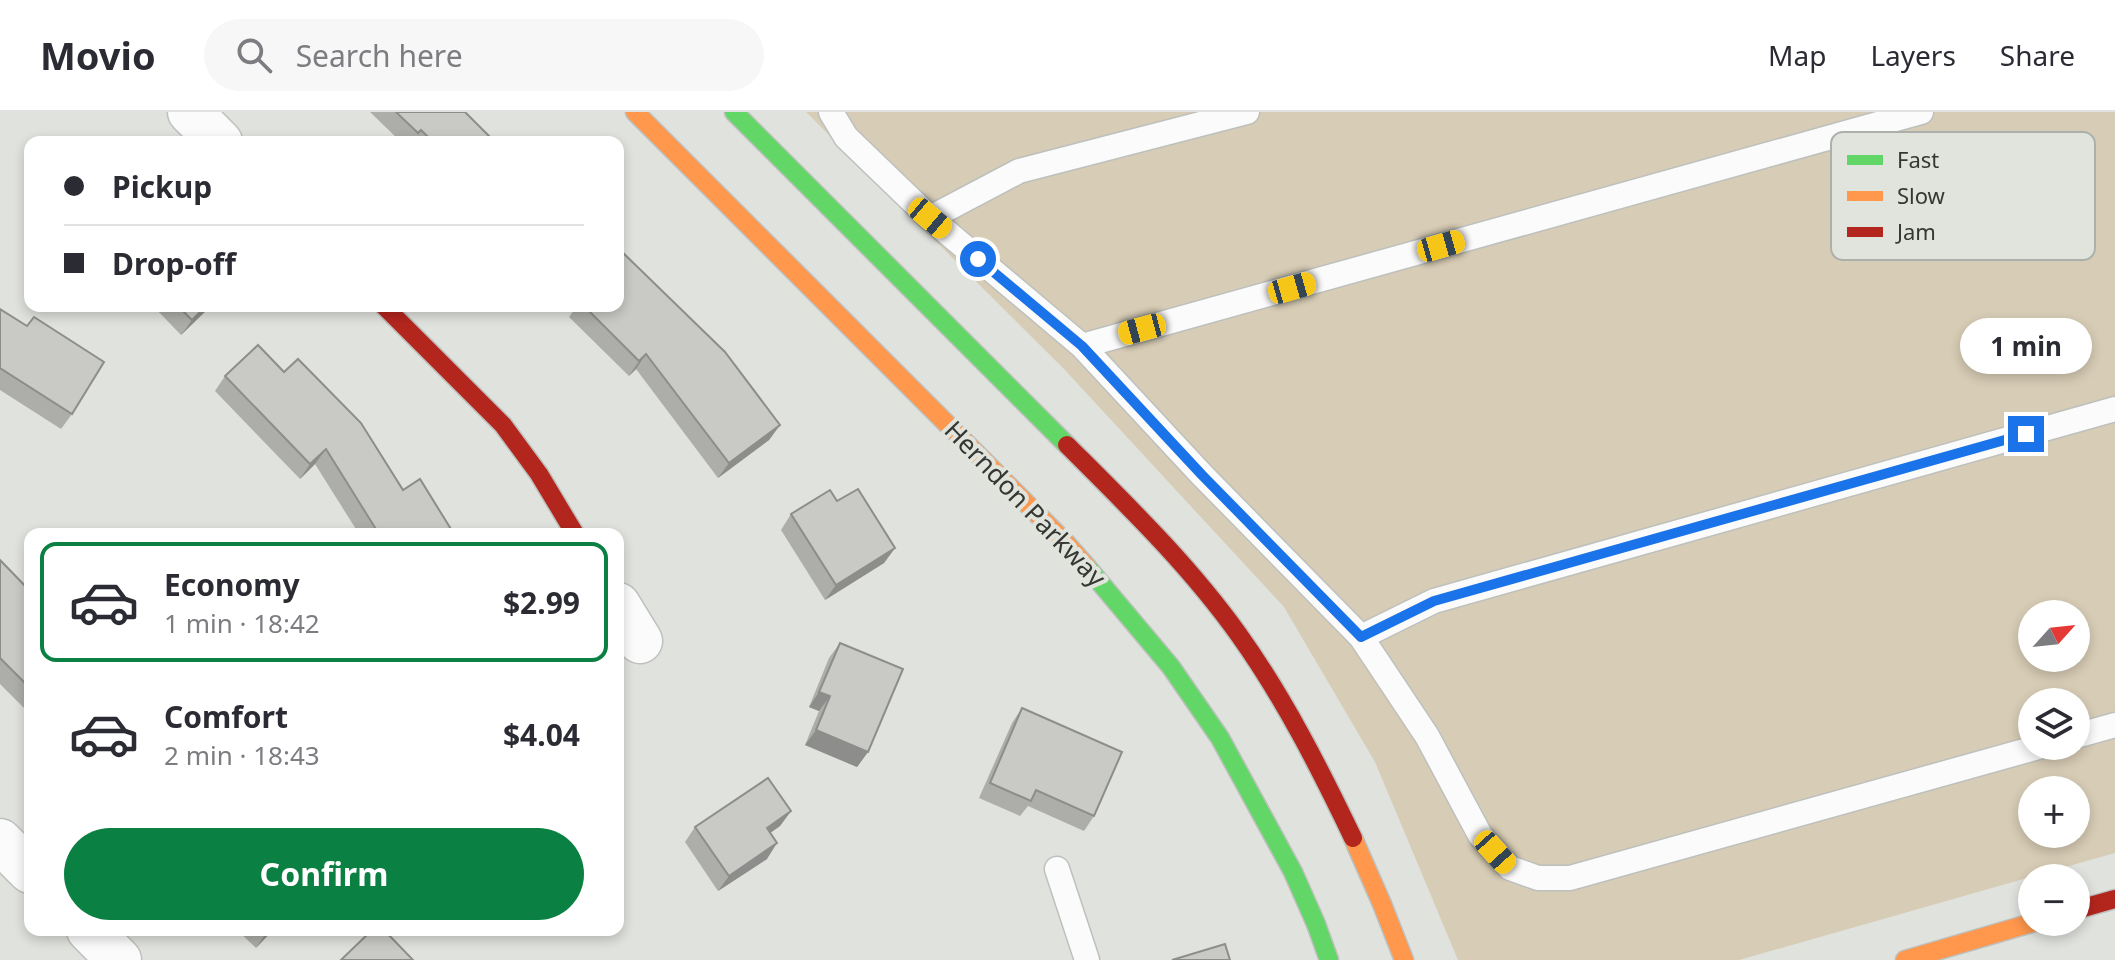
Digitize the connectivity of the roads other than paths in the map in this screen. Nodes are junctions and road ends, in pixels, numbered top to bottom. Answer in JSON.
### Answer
{"nodes":[{"id":1,"x":190,"y":112,"type":"edge"},
{"id":2,"x":635,"y":112,"type":"edge"},
{"id":3,"x":734,"y":112,"type":"edge"},
{"id":4,"x":831,"y":112,"type":"edge"},
{"id":5,"x":1247,"y":112,"type":"edge"},
{"id":6,"x":1921,"y":112,"type":"edge"},
{"id":7,"x":1849,"y":132,"type":"edge"},
{"id":8,"x":214,"y":136,"type":"edge"},
{"id":9,"x":1831,"y":137,"type":"edge"},
{"id":10,"x":930,"y":218,"type":"junction"},
{"id":11,"x":390,"y":312,"type":"edge"},
{"id":12,"x":1082,"y":346,"type":"junction"},
{"id":13,"x":2115,"y":409,"type":"edge"},
{"id":14,"x":571,"y":528,"type":"edge"},
{"id":15,"x":1361,"y":637,"type":"junction"},
{"id":16,"x":2115,"y":725,"type":"edge"},
{"id":17,"x":2090,"y":732,"type":"edge"},
{"id":18,"x":2018,"y":753,"type":"edge"},
{"id":19,"x":0,"y":841,"type":"edge"},
{"id":20,"x":24,"y":865,"type":"edge"},
{"id":21,"x":1057,"y":869,"type":"dead end"},
{"id":22,"x":2115,"y":899,"type":"edge"},
{"id":23,"x":2090,"y":906,"type":"edge"},
{"id":24,"x":2018,"y":927,"type":"edge"},
{"id":25,"x":95,"y":936,"type":"edge"},
{"id":26,"x":119,"y":960,"type":"edge"},
{"id":27,"x":1087,"y":960,"type":"edge"},
{"id":28,"x":1329,"y":960,"type":"edge"},
{"id":29,"x":1404,"y":960,"type":"edge"},
{"id":30,"x":1905,"y":960,"type":"edge"}],
"edges":[{"from":1,"to":8,"type":"street"},
{"from":2,"to":28,"type":"main road","name":"Herndon Parkway"},
{"from":3,"to":29,"type":"main road"},
{"from":4,"to":10,"type":"lane"},
{"from":5,"to":10,"type":"lane"},
{"from":6,"to":7,"type":"lane"},
{"from":9,"to":12,"type":"lane"},
{"from":10,"to":12,"type":"lane"},
{"from":11,"to":14,"type":"main road"},
{"from":12,"to":15,"type":"lane"},
{"from":13,"to":15,"type":"lane"},
{"from":15,"to":18,"type":"lane"},
{"from":16,"to":17,"type":"lane"},
{"from":19,"to":20,"type":"street"},
{"from":21,"to":27,"type":"lane"},
{"from":22,"to":23,"type":"main road"},
{"from":24,"to":30,"type":"main road"},
{"from":25,"to":26,"type":"street"}]}
